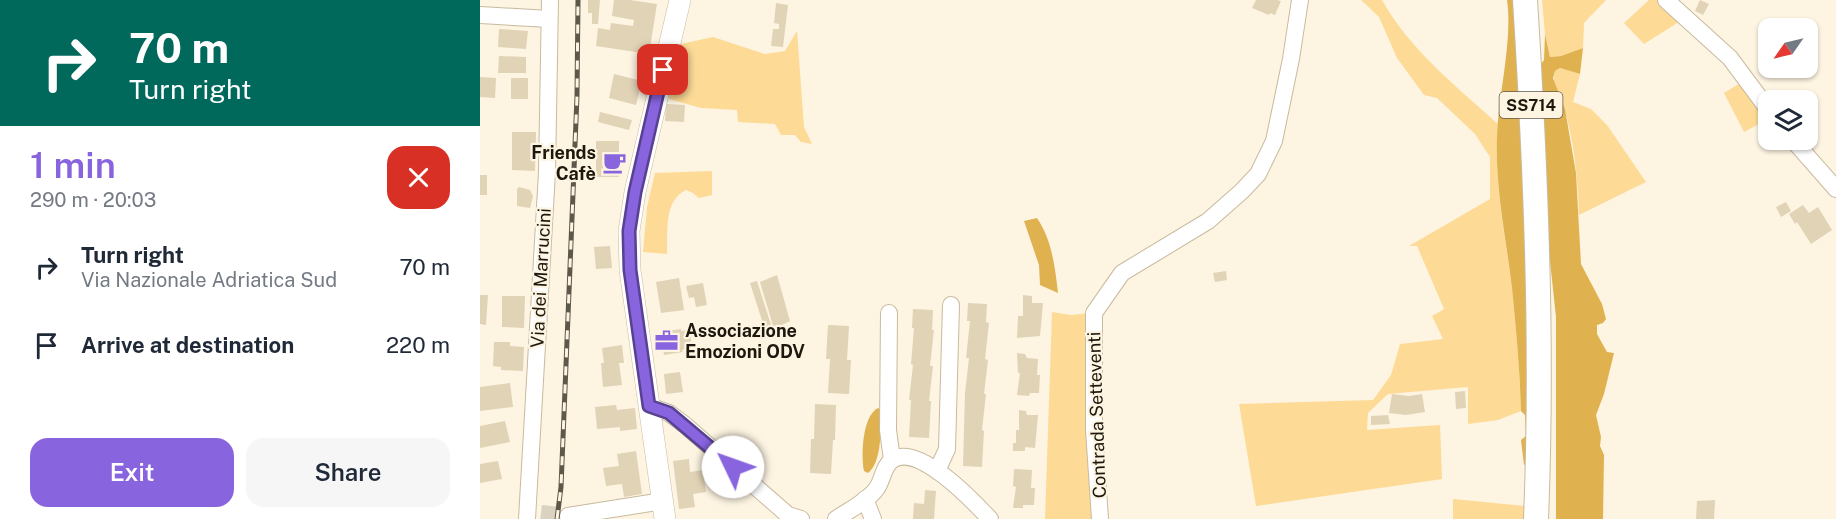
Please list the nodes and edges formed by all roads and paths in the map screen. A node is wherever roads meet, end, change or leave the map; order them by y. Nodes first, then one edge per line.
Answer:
1 (550, 0) edge
2 (680, 0) edge
3 (1300, 0) edge
4 (1525, 0) edge
5 (1666, 0) edge
6 (480, 15) edge
7 (549, 19) junction
8 (1758, 96) edge
9 (1802, 150) edge
10 (1836, 189) edge
11 (951, 305) dead end
12 (889, 313) dead end
13 (649, 406) junction
14 (1540, 412) junction
15 (685, 424) junction
16 (653, 431) junction
17 (892, 460) junction
18 (937, 471) junction
19 (865, 499) junction
20 (664, 510) edge
21 (532, 514) edge
22 (568, 516) dead end
23 (801, 519) edge
24 (836, 519) edge
25 (873, 519) edge
26 (990, 519) edge
27 (1100, 519) edge
28 (1536, 519) edge
29 (1550, 519) edge

1 - 7 street, Via dei Marrucini
2 - 13 main road
3 - 27 street, Contrada Setteventi
4 - 14 highway, SS714
5 - 8 street
6 - 7 street
7 - 21 street, Via dei Marrucini
9 - 10 street
11 - 18 street
12 - 17 street
13 - 15 street
13 - 16 main road
14 - 28 highway, SS714
14 - 29 highway
15 - 16 street
15 - 23 street
16 - 20 main road
17 - 18 street
17 - 19 street
18 - 26 street
19 - 24 street
19 - 25 street
20 - 22 street

